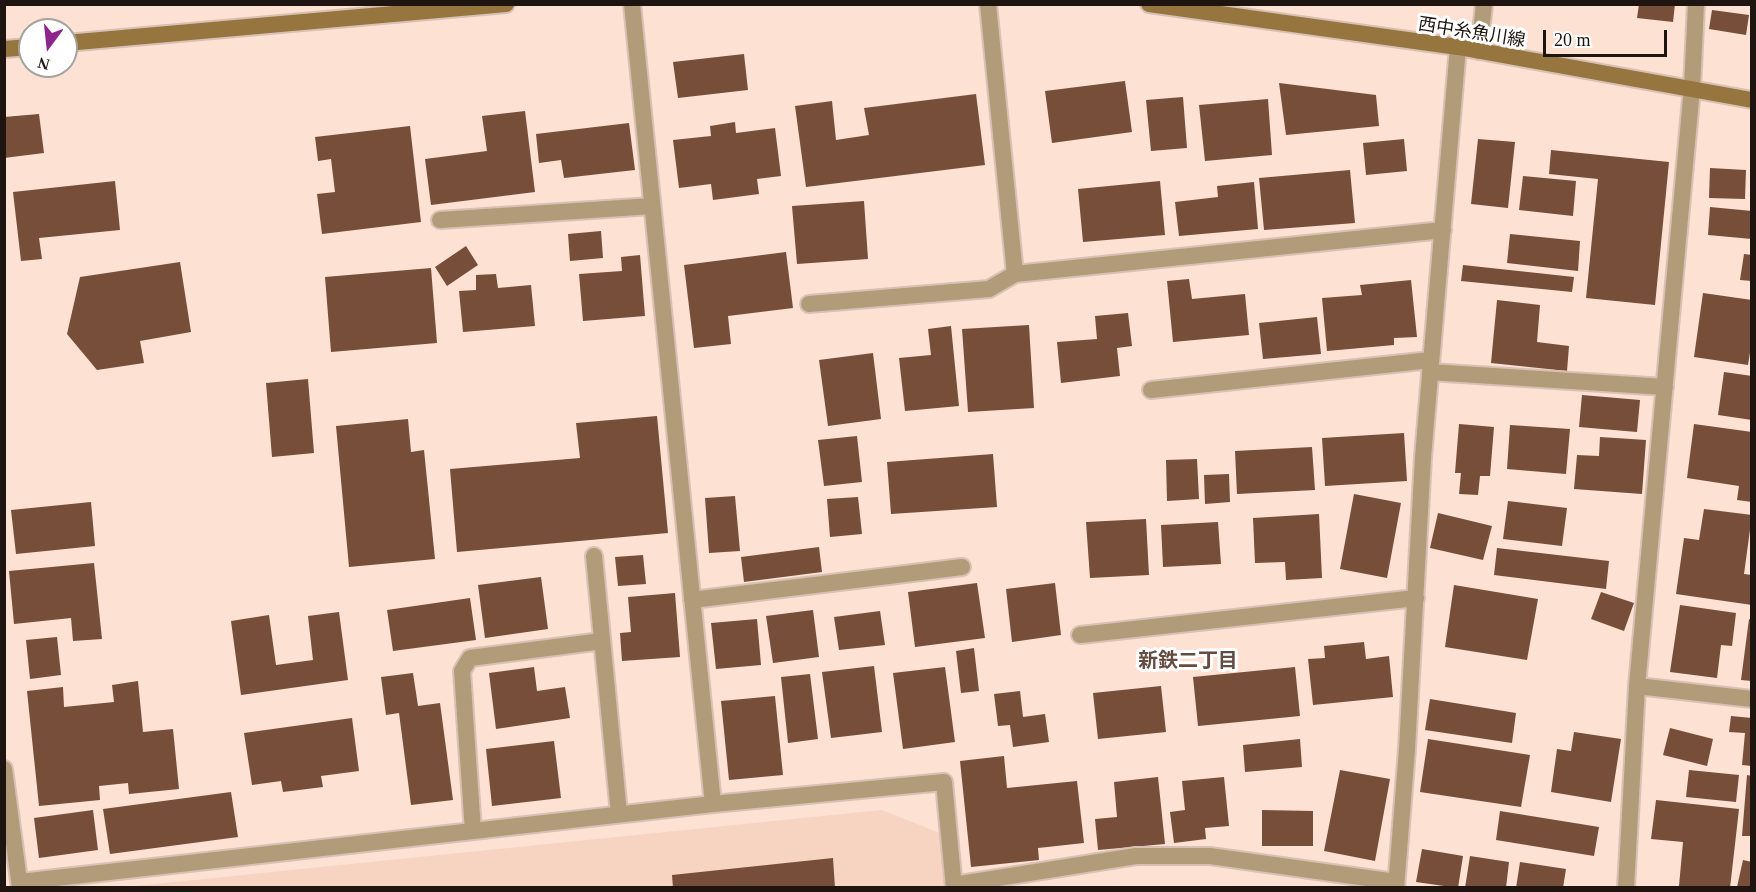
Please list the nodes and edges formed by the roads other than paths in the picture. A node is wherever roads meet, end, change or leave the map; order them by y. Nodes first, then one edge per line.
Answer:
1 (506, 4) edge
2 (632, 4) edge
3 (988, 4) edge
4 (1149, 4) edge
5 (1484, 4) edge
6 (1696, 4) edge
7 (78, 42) edge
8 (1458, 47) junction
9 (1479, 51) junction
10 (1692, 87) junction
11 (1752, 99) edge
12 (652, 206) junction
13 (440, 220) dead end
14 (1443, 230) junction
15 (1015, 273) junction
16 (809, 304) dead end
17 (1430, 366) junction
18 (1665, 387) junction
19 (1151, 390) dead end
20 (594, 556) dead end
21 (962, 567) dead end
22 (1416, 598) junction
23 (692, 600) junction
24 (1080, 635) dead end
25 (602, 641) junction
26 (1637, 686) junction
27 (1752, 699) edge
28 (4, 769) edge
29 (713, 804) junction
30 (619, 814) junction
31 (473, 831) junction
32 (20, 885) edge
33 (1396, 885) edge
34 (954, 886) edge
35 (1626, 888) edge

1 - 7 main road
2 - 12 street
3 - 15 street
4 - 8 main road, 西中糸魚川線
5 - 9 street
6 - 10 street
8 - 9 main road, 西中糸魚川線
8 - 14 street
9 - 10 main road, 西中糸魚川線
10 - 11 main road, 西中糸魚川線
10 - 18 street
12 - 13 street
12 - 23 street
14 - 15 street
14 - 17 street
15 - 16 street
17 - 18 street
17 - 19 street
17 - 22 street
18 - 26 street
20 - 25 street
21 - 23 street
22 - 24 street
22 - 33 street
23 - 29 street
25 - 30 street
25 - 31 street
26 - 27 street
26 - 35 street
28 - 32 street
29 - 30 street
29 - 34 street
30 - 31 street
31 - 32 street
33 - 34 street

